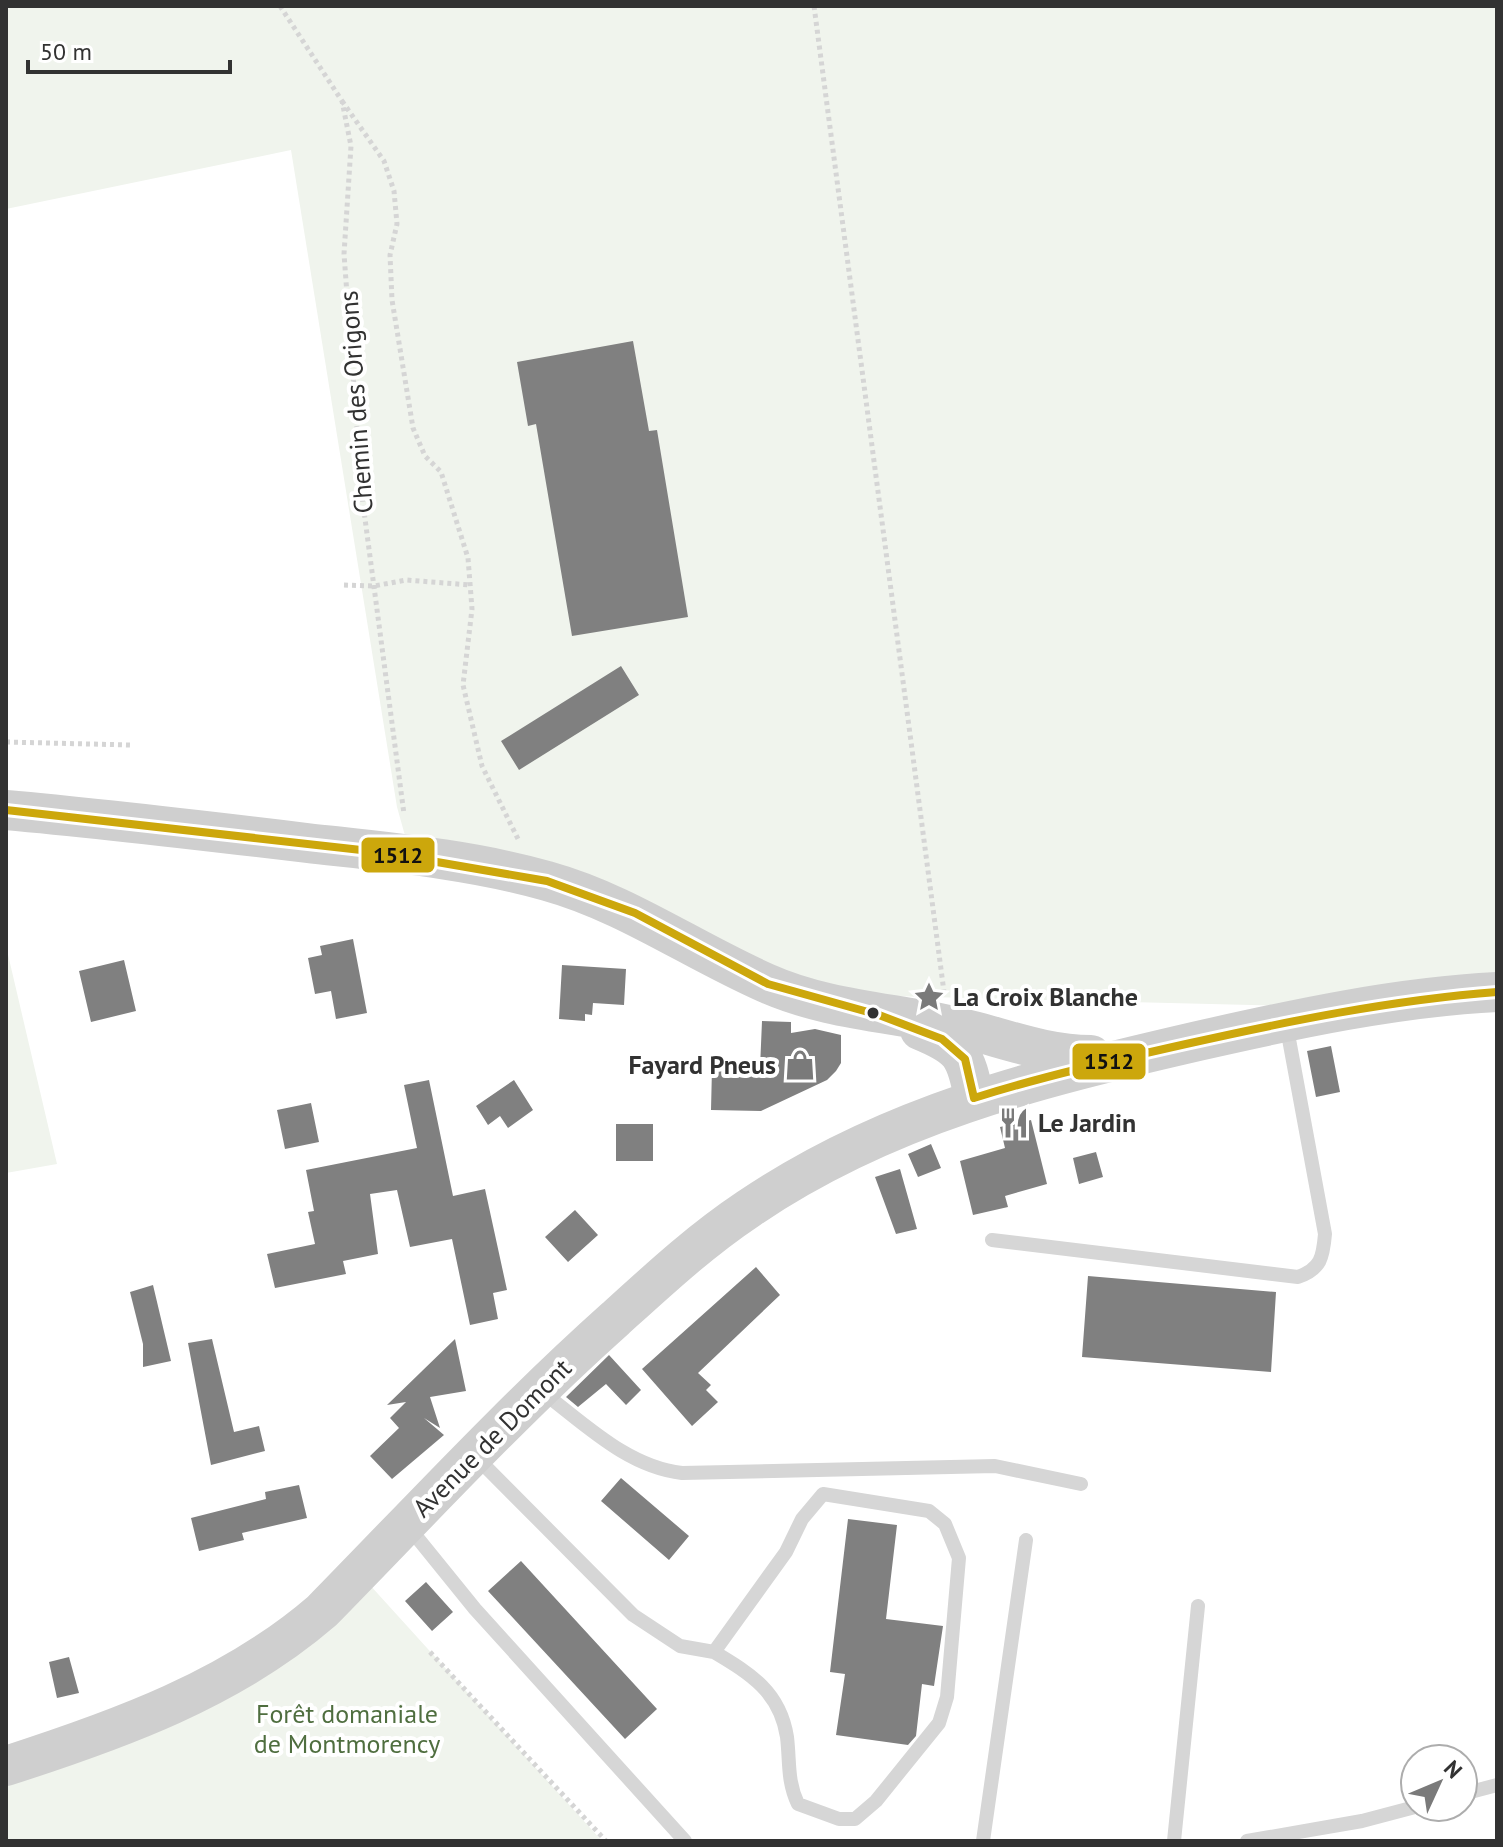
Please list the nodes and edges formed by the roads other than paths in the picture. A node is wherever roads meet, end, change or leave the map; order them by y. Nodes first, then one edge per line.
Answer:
1 (6, 810) edge
2 (1497, 992) edge
3 (879, 1015) junction
4 (1286, 1023) junction
5 (986, 1035) junction
6 (1150, 1052) junction
7 (982, 1096) junction
8 (992, 1240) dead end
9 (538, 1388) junction
10 (474, 1455) junction
11 (1081, 1484) dead end
12 (407, 1524) junction
13 (1026, 1540) dead end
14 (1198, 1606) dead end
15 (714, 1652) junction
16 (6, 1766) edge
17 (1399, 1811) edge
18 (685, 1841) edge
19 (983, 1841) edge
20 (1174, 1841) edge
21 (1247, 1841) edge

1 - 3 main road
2 - 4 main road
3 - 5 main road
3 - 7 main road
4 - 6 main road
4 - 8 lane
5 - 6 main road
5 - 7 main road
6 - 7 main road, Avenue de Domont
7 - 9 main road, Avenue de Domont
9 - 10 main road, Avenue de Domont
9 - 11 lane
10 - 12 main road, Avenue de Domont
10 - 15 lane
12 - 16 main road, Avenue de Domont
12 - 18 lane
13 - 19 lane
14 - 20 lane
15 - 15 lane
17 - 21 lane

